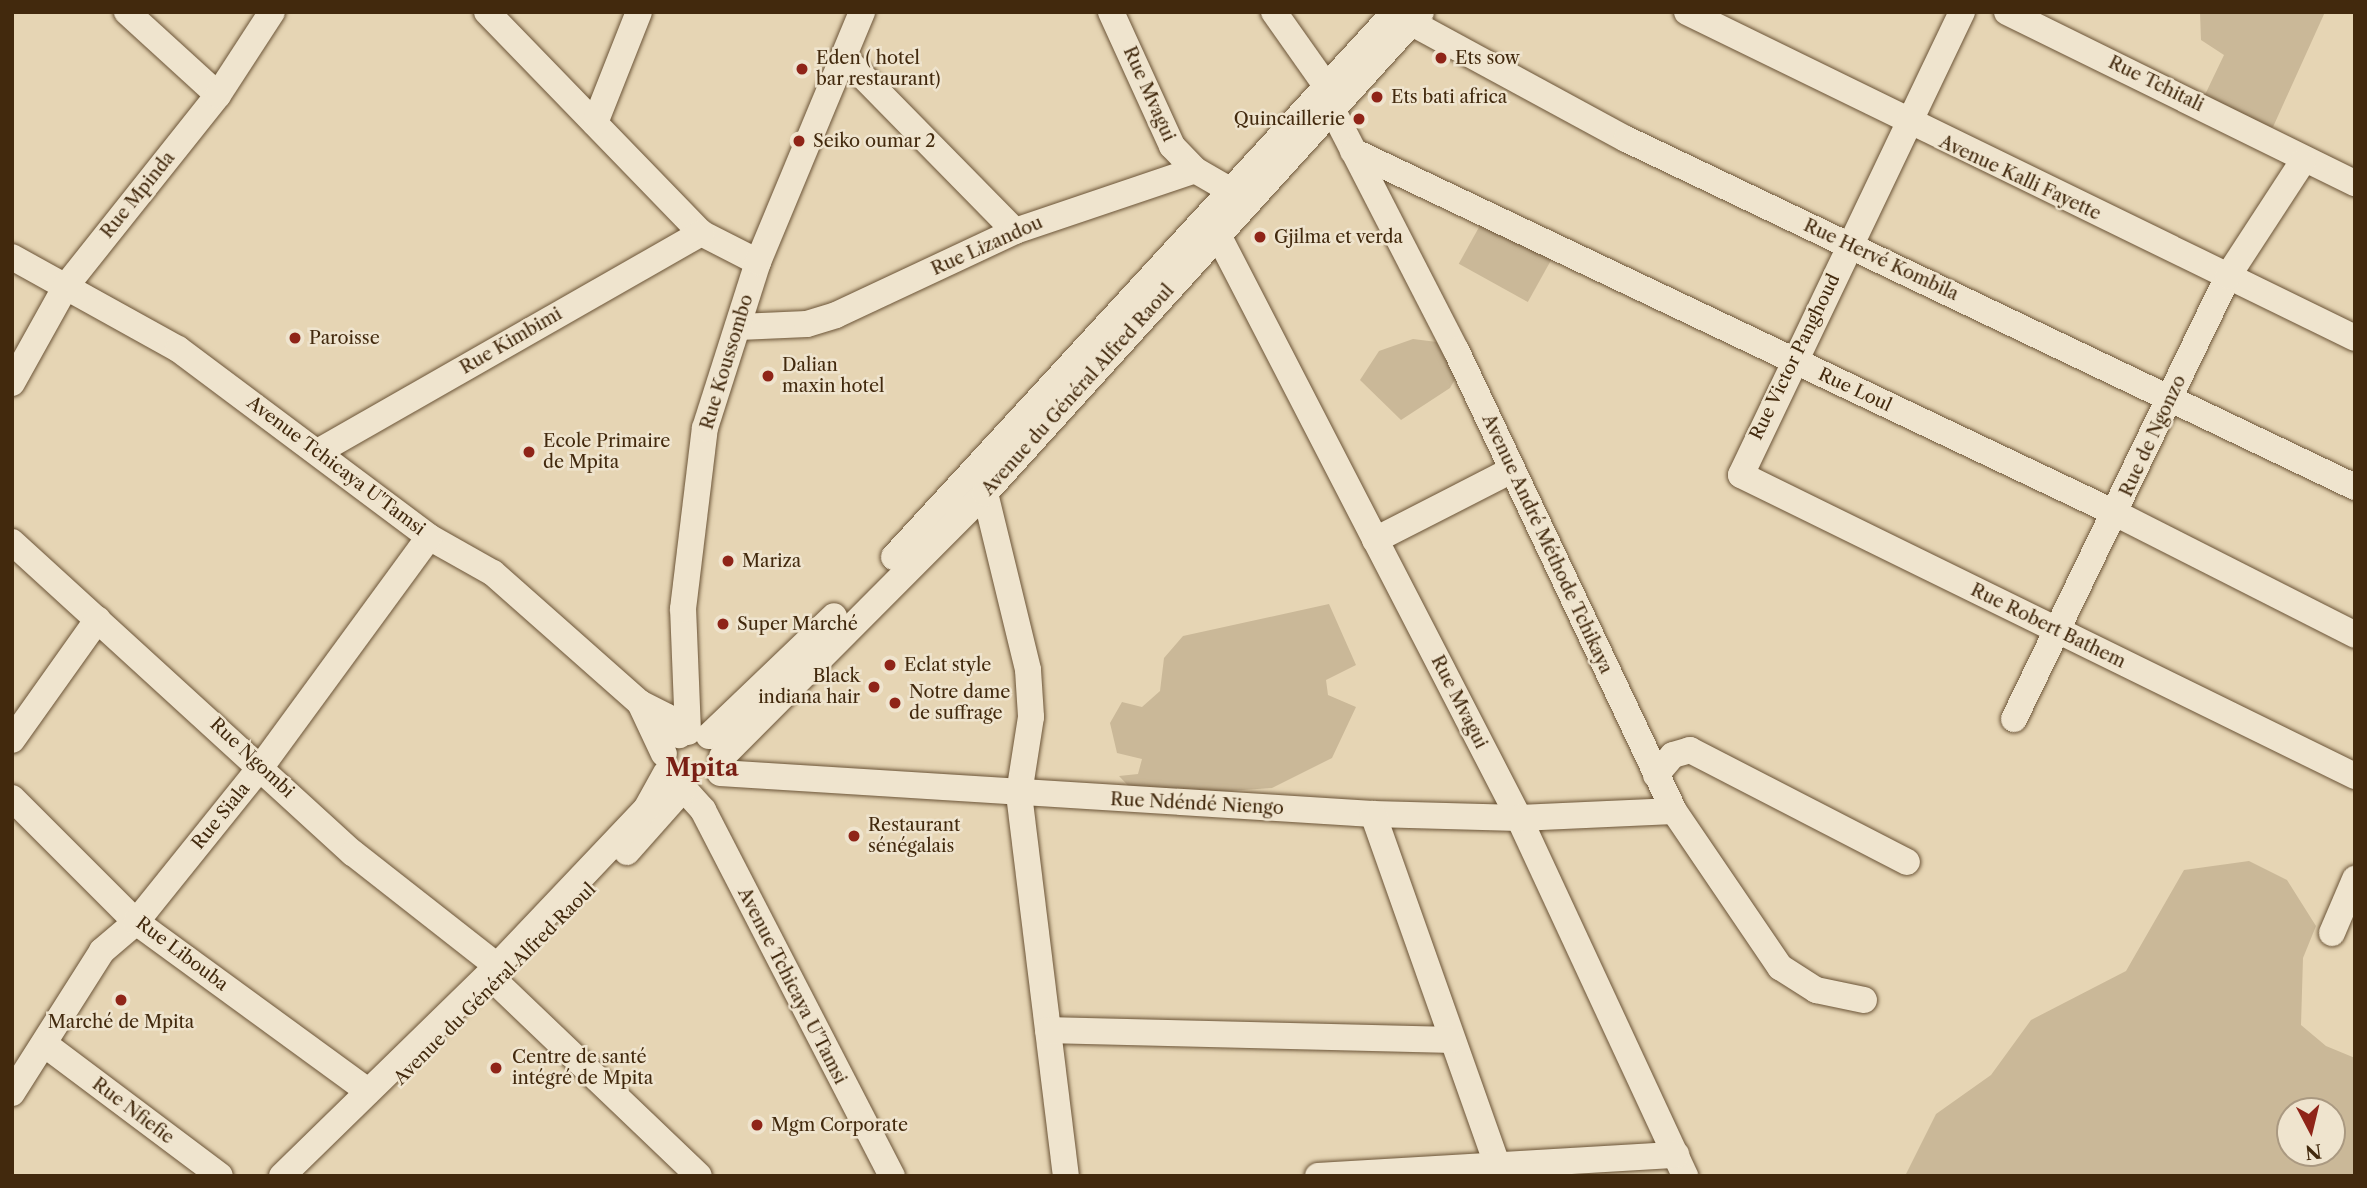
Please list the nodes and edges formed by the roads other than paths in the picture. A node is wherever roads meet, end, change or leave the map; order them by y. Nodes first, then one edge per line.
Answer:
1 (127, 12) edge
2 (272, 12) edge
3 (487, 12) edge
4 (639, 12) edge
5 (862, 12) edge
6 (1111, 12) edge
7 (1274, 12) edge
8 (1687, 12) edge
9 (1962, 12) edge
10 (2007, 12) edge
11 (1410, 16) edge
12 (844, 57) junction
13 (218, 95) junction
14 (1329, 98) junction
15 (595, 122) junction
16 (1911, 127) junction
17 (1353, 151) junction
18 (2303, 161) junction
19 (1195, 170) junction
20 (2355, 183) edge
21 (1233, 192) junction
22 (1016, 231) junction
23 (701, 233) junction
24 (1218, 235) junction
25 (1849, 244) junction
26 (12, 257) edge
27 (758, 262) junction
28 (2228, 276) junction
29 (66, 286) junction
30 (739, 327) junction
31 (2355, 338) edge
32 (1794, 362) junction
33 (12, 383) edge
34 (2170, 397) junction
35 (321, 450) junction
36 (1512, 470) junction
37 (1741, 475) joint
38 (2355, 487) edge
39 (985, 493) junction
40 (2117, 514) junction
41 (429, 537) junction
42 (1376, 540) junction
43 (12, 542) edge
44 (98, 619) junction
45 (2059, 632) junction
46 (2355, 635) edge
47 (2014, 719) dead end
48 (12, 740) edge
49 (693, 762) junction
50 (262, 764) junction
51 (1656, 775) junction
52 (2355, 776) edge
53 (1019, 794) junction
54 (12, 798) edge
55 (1674, 811) junction
56 (1373, 814) junction
57 (1519, 818) junction
58 (654, 827) junction
59 (712, 828) junction
60 (1907, 862) dead end
61 (2355, 879) edge
62 (136, 922) junction
63 (2332, 933) dead end
64 (497, 974) junction
65 (1864, 1000) dead end
66 (1048, 1030) junction
67 (1451, 1040) junction
68 (47, 1046) junction
69 (368, 1091) junction
70 (12, 1093) edge
71 (1496, 1162) junction
72 (1681, 1166) edge
73 (220, 1176) edge
74 (282, 1176) edge
75 (304, 1176) edge
76 (699, 1176) edge
77 (892, 1176) edge
78 (1066, 1176) edge
79 (1318, 1176) edge

1 - 13 street
2 - 13 street, Rue Mpinda
3 - 15 street
4 - 15 street
5 - 12 street, Rue Koussombo
6 - 19 street, Rue Mvagui
7 - 14 street, Avenue André Méthode Tchikaya
8 - 16 street, Avenue Kalli Fayette
9 - 16 street, Rue Victor Panghoud
10 - 18 street, Rue Tchitali
11 - 14 street, Avenue du Général Alfred Raoul
11 - 25 street, Rue Hervé Kombila
12 - 22 street
12 - 27 street, Rue Koussombo
13 - 29 street, Rue Mpinda
14 - 17 street, Avenue André Méthode Tchikaya
14 - 21 street, Avenue du Général Alfred Raoul
14 - 24 street, Avenue du Général Alfred Raoul
15 - 23 street
16 - 25 street, Rue Victor Panghoud
16 - 28 street, Avenue Kalli Fayette
17 - 32 street, Rue Loul
17 - 36 street, Avenue André Méthode Tchikaya
18 - 20 street, Rue Tchitali
18 - 28 street, Rue de Ngonzo
19 - 21 street
19 - 22 street, Rue Lizandou
21 - 49 street, Avenue du Général Alfred Raoul
22 - 30 street, Rue Lizandou
23 - 27 street
23 - 35 street, Rue Kimbimi
24 - 39 street, Avenue du Général Alfred Raoul
24 - 42 street, Rue Mvagui
25 - 32 street, Rue Victor Panghoud
25 - 34 street, Rue Hervé Kombila
26 - 29 street, Avenue Tchicaya U'Tamsi
27 - 30 street, Rue Koussombo
28 - 31 street, Avenue Kalli Fayette
28 - 34 street, Rue de Ngonzo
29 - 33 street, Rue Mpinda
29 - 35 street, Avenue Tchicaya U'Tamsi
30 - 49 street, Rue Koussombo
32 - 37 street, Rue Victor Panghoud
32 - 40 street, Rue Loul
34 - 38 street, Rue Hervé Kombila
34 - 40 street, Rue de Ngonzo
35 - 41 street, Avenue Tchicaya U'Tamsi
36 - 42 street
36 - 51 street, Avenue André Méthode Tchikaya
37 - 45 street, Rue Robert Bathem
39 - 49 street, Avenue du Général Alfred Raoul
39 - 53 street
40 - 45 street, Rue de Ngonzo
40 - 46 street, Rue Loul
41 - 49 street, Avenue Tchicaya U'Tamsi
41 - 50 street, Rue Siala
42 - 57 street, Rue Mvagui
43 - 44 street, Rue Ngombi
44 - 48 street
44 - 50 street, Rue Ngombi
45 - 47 street, Rue de Ngonzo
45 - 52 street, Rue Robert Bathem
49 - 53 street, Rue Ndéndé Niengo
49 - 58 street, Avenue du Général Alfred Raoul
49 - 59 street, Avenue Tchicaya U'Tamsi
49 - 64 street
50 - 62 street, Rue Siala
50 - 64 street, Rue Ngombi
51 - 55 street, Avenue André Méthode Tchikaya
51 - 60 street
53 - 56 street, Rue Ndéndé Niengo
53 - 66 street
54 - 62 street, Rue Libouba
55 - 57 street, Rue Ndéndé Niengo
55 - 65 street, Avenue André Méthode Tchikaya
56 - 57 street, Rue Ndéndé Niengo
56 - 67 street
57 - 72 street, Rue Mvagui
58 - 59 street
58 - 64 street, Avenue du Général Alfred Raoul
59 - 77 street, Avenue Tchicaya U'Tamsi
61 - 63 street
62 - 68 street, Rue Siala
62 - 69 street, Rue Libouba
64 - 69 street
64 - 75 street, Avenue du Général Alfred Raoul
64 - 76 street, Rue Ngombi
66 - 67 street
66 - 78 street
67 - 71 street
68 - 70 street, Rue Siala
68 - 73 street, Rue Nfiefie
69 - 74 street
71 - 72 street
71 - 79 street

